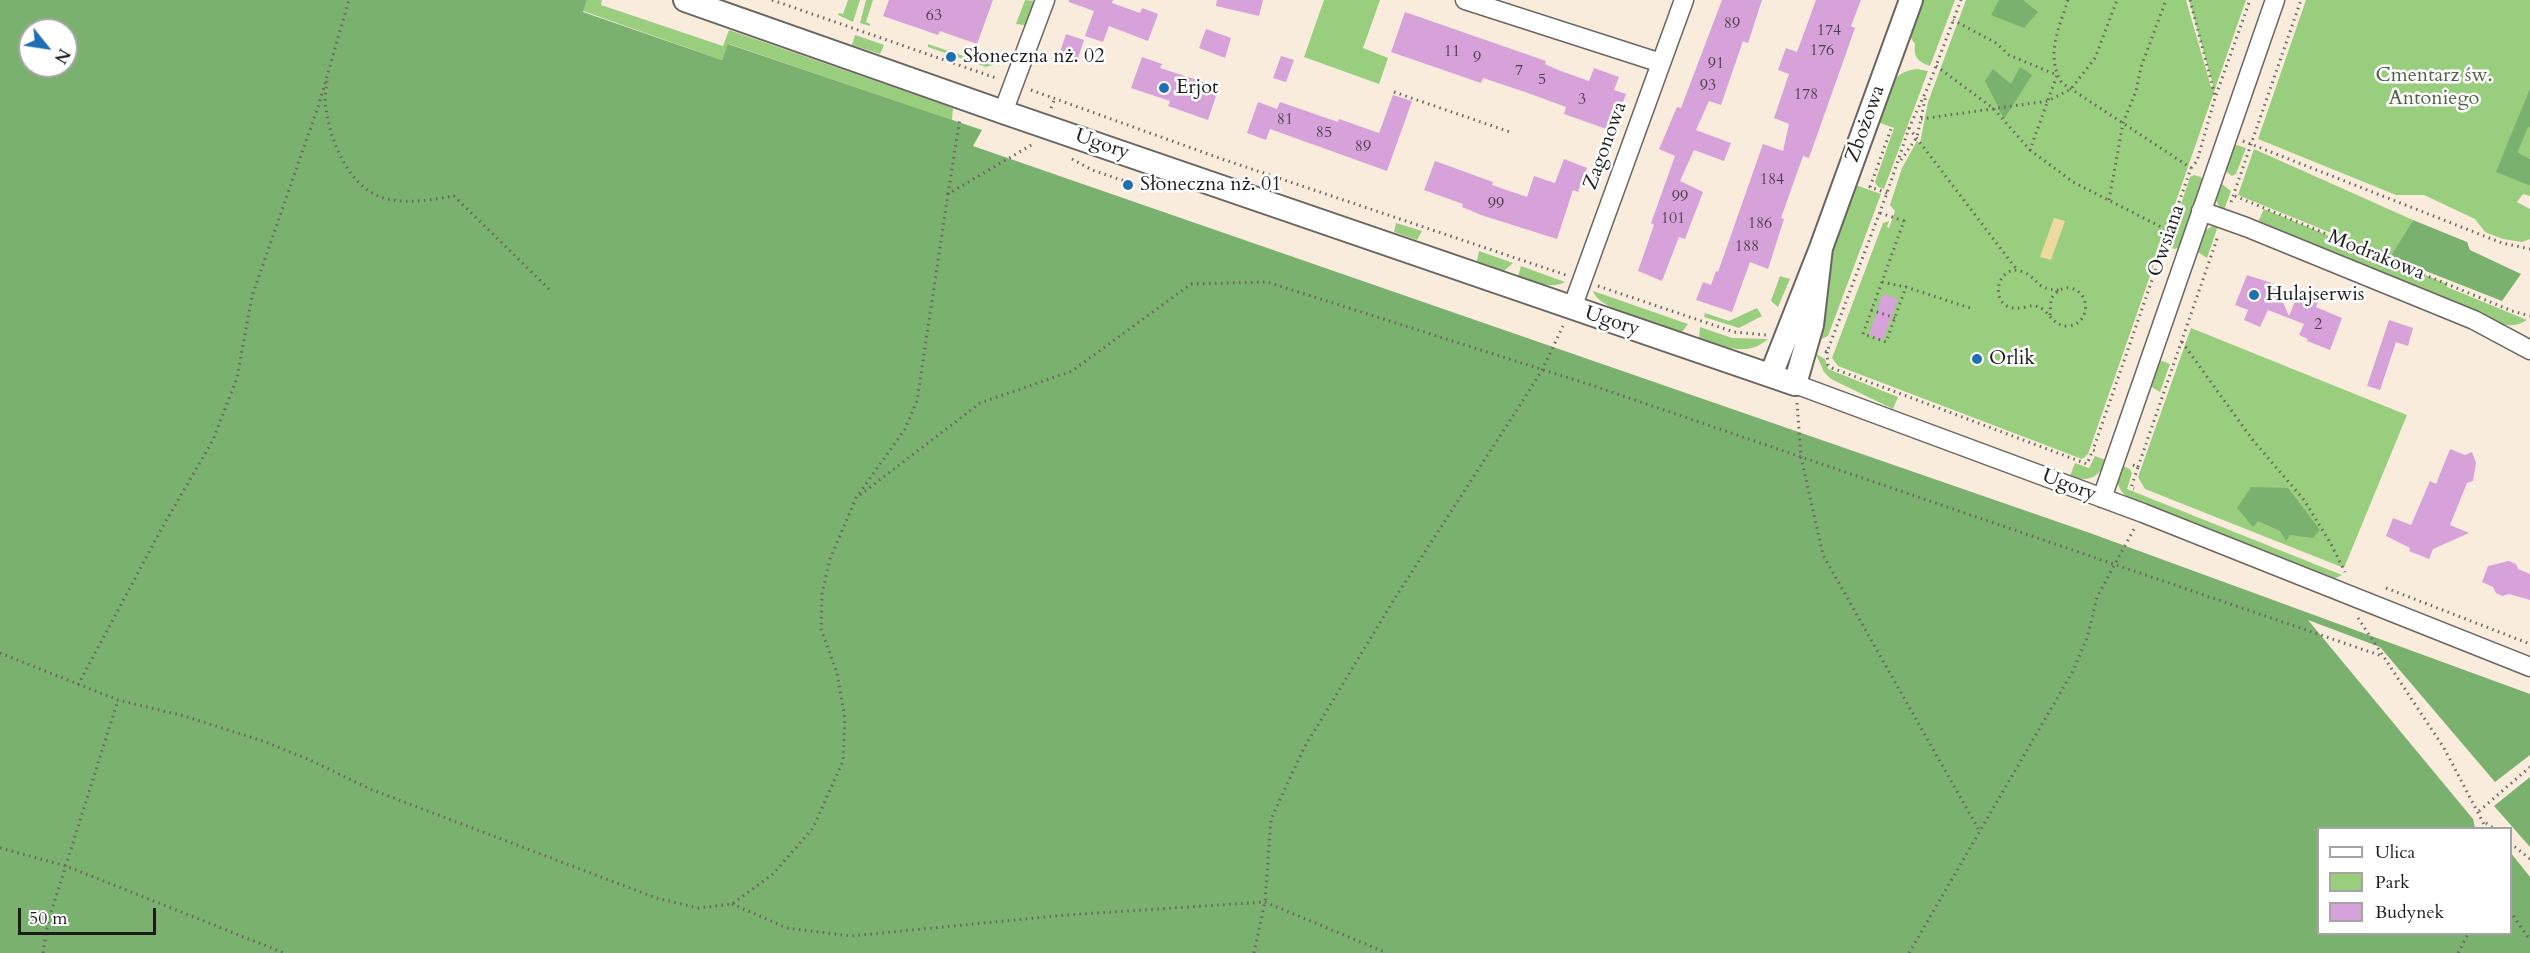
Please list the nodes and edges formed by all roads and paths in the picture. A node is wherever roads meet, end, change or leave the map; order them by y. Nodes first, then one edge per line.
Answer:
1 (349, 0) edge
2 (685, 0) edge
3 (772, 0) edge
4 (1045, 0) edge
5 (1465, 0) edge
6 (1684, 0) edge
7 (1911, 0) edge
8 (1961, 0) edge
9 (2068, 0) edge
10 (2117, 0) edge
11 (2166, 0) edge
12 (2190, 0) edge
13 (2276, 0) edge
14 (1953, 20) junction
15 (1661, 63) junction
16 (1936, 66) junction
17 (327, 73) junction
18 (2057, 75) junction
19 (1014, 83) junction
20 (1928, 87) junction
21 (2072, 89) junction
22 (1394, 92) dead end
23 (964, 98) junction
24 (1055, 98) junction
25 (2215, 98) dead end
26 (2048, 101) junction
27 (1993, 108) junction
28 (1003, 112) junction
29 (1921, 118) junction
30 (2123, 123) junction
31 (1045, 126) junction
32 (1909, 128) junction
33 (1891, 129) dead end
34 (1510, 132) dead end
35 (2227, 135) junction
36 (1917, 137) junction
37 (2030, 150) junction
38 (1066, 155) dead end
39 (1897, 165) junction
40 (1142, 187) dead end
41 (1887, 193) junction
42 (948, 194) junction
43 (2235, 196) dead end
44 (2109, 200) junction
45 (2201, 211) junction
46 (1880, 213) junction
47 (2169, 231) junction
48 (1821, 248) junction
49 (2530, 249) edge
50 (2018, 271) junction
51 (1582, 280) junction
52 (1882, 282) junction
53 (1906, 287) junction
54 (2059, 290) junction
55 (551, 291) dead end
56 (1572, 308) junction
57 (1972, 309) dead end
58 (1871, 310) junction
59 (2050, 315) junction
60 (2530, 316) edge
61 (1895, 318) junction
62 (1784, 339) junction
63 (2182, 342) dead end
64 (2529, 348) edge
65 (1817, 349) junction
66 (1542, 370) junction
67 (1771, 375) junction
68 (1795, 384) junction
69 (2093, 450) junction
70 (1801, 457) junction
71 (2115, 458) junction
72 (2142, 492) dead end
73 (856, 498) junction
74 (2102, 498) junction
75 (2143, 513) junction
76 (2114, 564) junction
77 (2335, 568) dead end
78 (2345, 572) junction
79 (2350, 574) dead end
80 (2381, 586) dead end
81 (2350, 595) junction
82 (2530, 644) edge
83 (0, 653) edge
84 (2382, 656) junction
85 (2530, 667) edge
86 (78, 685) junction
87 (118, 700) junction
88 (2530, 767) edge
89 (2479, 811) junction
90 (2485, 822) junction
91 (2486, 827) edge
92 (2492, 827) edge
93 (1980, 832) junction
94 (2512, 844) edge
95 (0, 848) edge
96 (2530, 859) edge
97 (66, 866) junction
98 (1265, 902) junction
99 (732, 904) junction
100 (2512, 913) edge
101 (2467, 935) edge
102 (2530, 940) edge
103 (43, 953) edge
104 (284, 953) edge
105 (1254, 953) edge
106 (1387, 953) edge
107 (1909, 953) edge
108 (2458, 953) edge

1 - 17 path
2 - 23 street, Ugory
3 - 19 path
4 - 19 street
5 - 15 street
6 - 15 street, Zagonowa
7 - 48 street, Zbożowa
8 - 14 path
9 - 18 path
10 - 21 path
11 - 30 path
12 - 25 path
13 - 35 street, Owsiana
14 - 16 path
14 - 18 path
15 - 51 street, Zagonowa
16 - 20 path
16 - 27 path
17 - 55 path
17 - 86 path
18 - 21 path
18 - 26 path
19 - 24 path
19 - 28 street
20 - 29 path
20 - 32 path
21 - 26 path
21 - 30 path
22 - 34 path
23 - 28 street, Ugory
23 - 42 path
24 - 31 path
24 - 51 path
26 - 27 path
26 - 37 path
27 - 29 path
27 - 37 path
28 - 31 street, Ugory
29 - 36 path
30 - 44 path
30 - 47 path
31 - 42 path
31 - 56 street, Ugory
32 - 36 path
32 - 39 path
33 - 41 path
35 - 45 street, Owsiana
35 - 49 path
36 - 39 path
36 - 50 path
37 - 44 path
38 - 40 path
39 - 41 path
41 - 46 path
42 - 73 path
43 - 60 path
44 - 47 path
45 - 64 street, Modrakowa
45 - 71 street, Owsiana
46 - 52 path
46 - 65 path
47 - 69 path
48 - 62 street, Zbożowa
48 - 65 street, Zbożowa
50 - 54 path
50 - 59 path
51 - 56 street, Zagonowa
51 - 62 path
52 - 53 path
52 - 58 path
53 - 57 path
53 - 61 path
54 - 59 path
54 - 59 path
56 - 66 path
56 - 67 street, Ugory
58 - 61 path
58 - 61 path
62 - 67 street, Zbożowa
63 - 78 path
65 - 68 street, Zbożowa
65 - 69 path
66 - 70 path
66 - 73 path
66 - 98 path
67 - 68 street, Ugory
68 - 70 path
68 - 74 street, Ugory
69 - 71 path
70 - 76 path
70 - 93 path
71 - 72 path
71 - 74 street, Owsiana
73 - 99 path
74 - 75 street, Ugory
75 - 76 path
75 - 81 street, Ugory
76 - 84 path
76 - 93 path
77 - 78 path
78 - 79 path
80 - 82 path
81 - 84 path
81 - 85 street, Ugory
83 - 86 path
84 - 89 path
86 - 87 path
87 - 97 path
87 - 99 path
88 - 89 path
89 - 90 path
90 - 91 path
90 - 92 path
93 - 107 path
94 - 96 path
95 - 97 path
97 - 103 path
97 - 104 path
98 - 99 path
98 - 105 path
98 - 106 path
100 - 102 path
101 - 108 path

